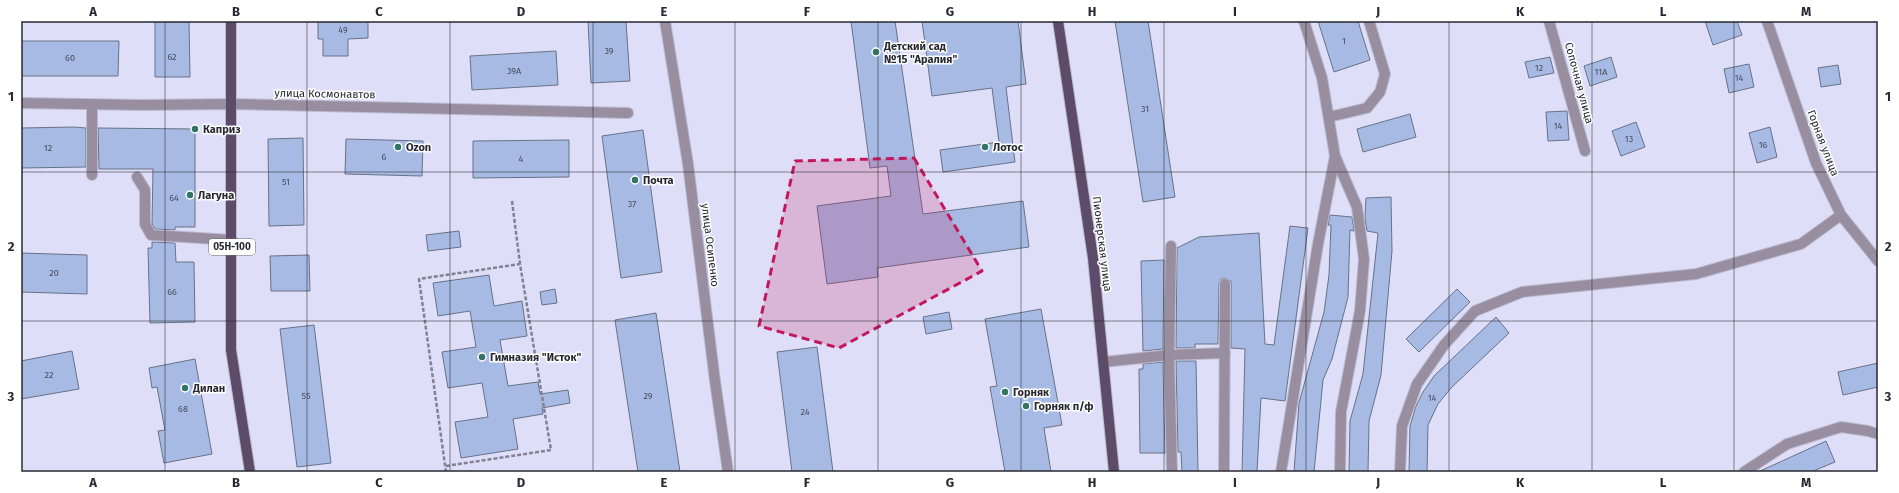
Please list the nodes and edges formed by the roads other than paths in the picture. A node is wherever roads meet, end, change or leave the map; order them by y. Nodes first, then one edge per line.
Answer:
1 (231, 21) edge
2 (665, 21) edge
3 (1058, 21) edge
4 (1304, 21) edge
5 (1369, 21) edge
6 (1549, 21) edge
7 (1767, 21) edge
8 (21, 102) edge
9 (92, 104) junction
10 (232, 104) junction
11 (628, 114) dead end
12 (1329, 117) junction
13 (1585, 152) dead end
14 (1335, 156) junction
15 (92, 175) dead end
16 (137, 178) dead end
17 (1841, 215) junction
18 (232, 240) junction
19 (1171, 246) dead end
20 (1878, 261) edge
21 (1225, 284) dead end
22 (1225, 353) junction
23 (1170, 355) junction
24 (1104, 362) junction
25 (1878, 434) edge
26 (250, 472) edge
27 (728, 472) edge
28 (1114, 472) edge
29 (1172, 472) edge
30 (1224, 472) edge
31 (1280, 472) edge
32 (1340, 472) edge
33 (1400, 472) edge
34 (1744, 472) edge

1 - 10 main road, 05Н-100
2 - 27 street, улица Осипенко
3 - 24 main road, Пионерская улица
4 - 12 street
5 - 12 street
6 - 13 street, Сопочная улица
7 - 17 street, Горная улица
8 - 9 street, улица Космонавтов
9 - 10 street, улица Космонавтов
9 - 15 street
10 - 11 street, улица Космонавтов
10 - 18 main road, 05Н-100
12 - 14 street
14 - 31 street
14 - 32 street
16 - 18 street
17 - 20 street, Горная улица
17 - 33 street
18 - 26 main road, 05Н-100
19 - 23 street
21 - 22 street
22 - 23 street
22 - 30 street
23 - 24 street
23 - 29 street
24 - 28 main road, Пионерская улица
25 - 34 street

